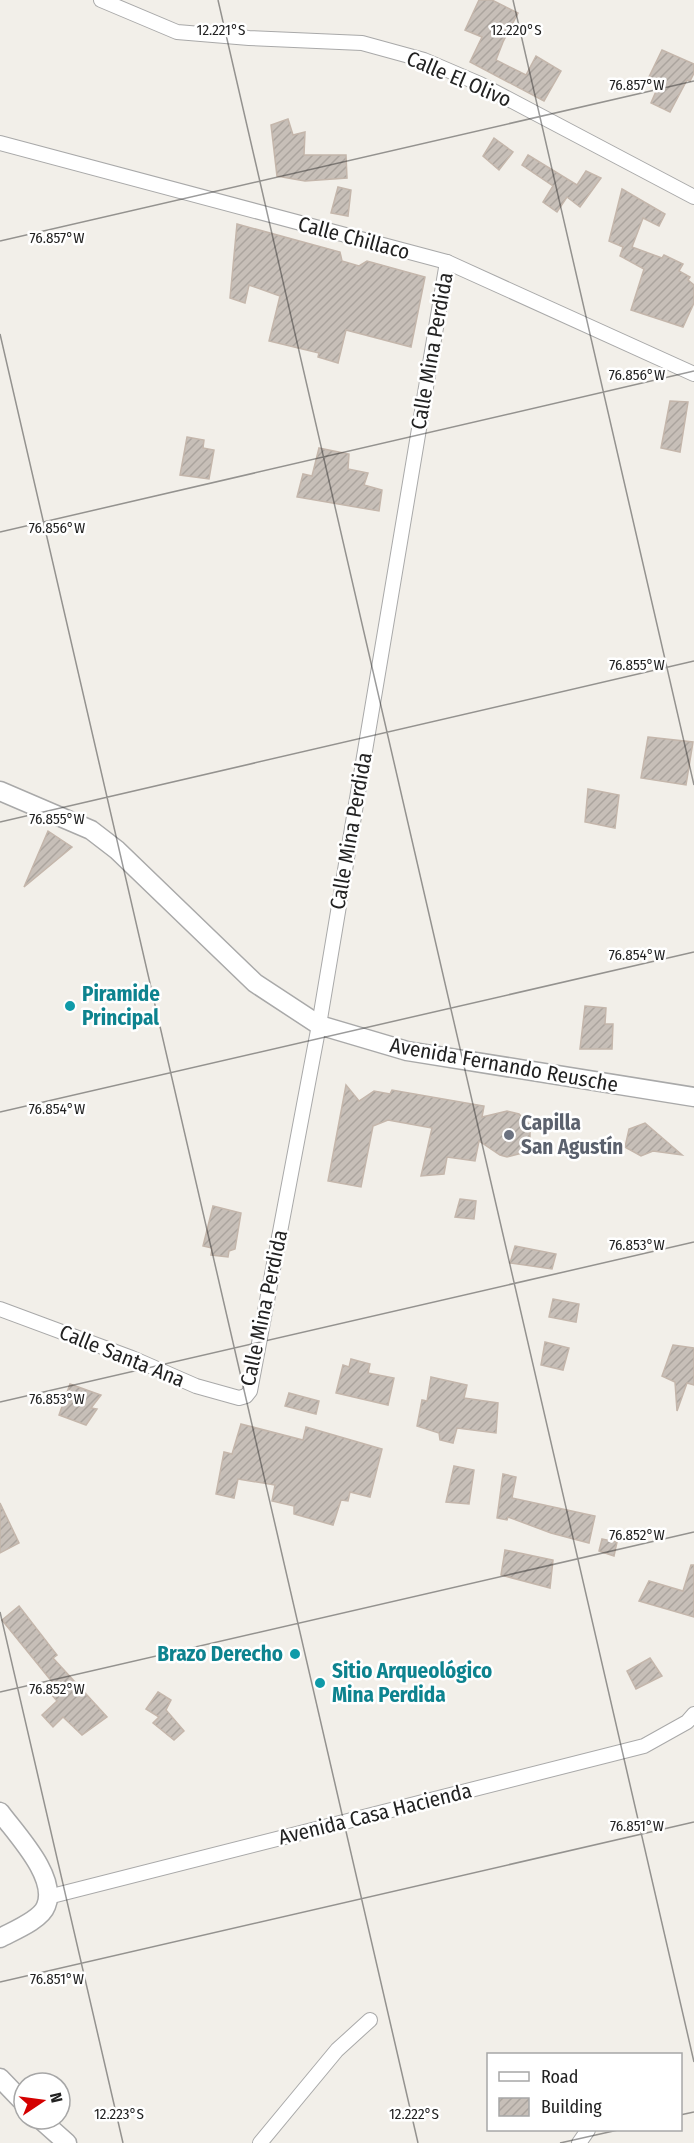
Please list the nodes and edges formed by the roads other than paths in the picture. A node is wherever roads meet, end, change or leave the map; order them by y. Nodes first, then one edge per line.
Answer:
1 (101, 0) edge
2 (0, 143) edge
3 (694, 197) edge
4 (447, 262) junction
5 (694, 374) edge
6 (0, 791) edge
7 (319, 1025) junction
8 (694, 1097) edge
9 (0, 1309) edge
10 (246, 1396) joint
11 (694, 1714) edge
12 (0, 1812) edge
13 (48, 1897) junction
14 (0, 1938) edge
15 (370, 2020) dead end
16 (0, 2078) edge
17 (12, 2090) edge
18 (54, 2131) edge
19 (67, 2143) edge
20 (260, 2143) edge

1 - 3 street, Calle El Olivo
2 - 4 street, Calle Chillaco
4 - 5 street, Calle Chillaco
4 - 7 street, Calle Mina Perdida
6 - 7 street, Avenida Fernando Reusche
7 - 8 street, Avenida Fernando Reusche
7 - 10 street, Calle Mina Perdida
9 - 10 street, Calle Santa Ana
11 - 13 street, Avenida Casa Hacienda
12 - 13 street
13 - 14 street
15 - 20 street
16 - 17 street
18 - 19 street

